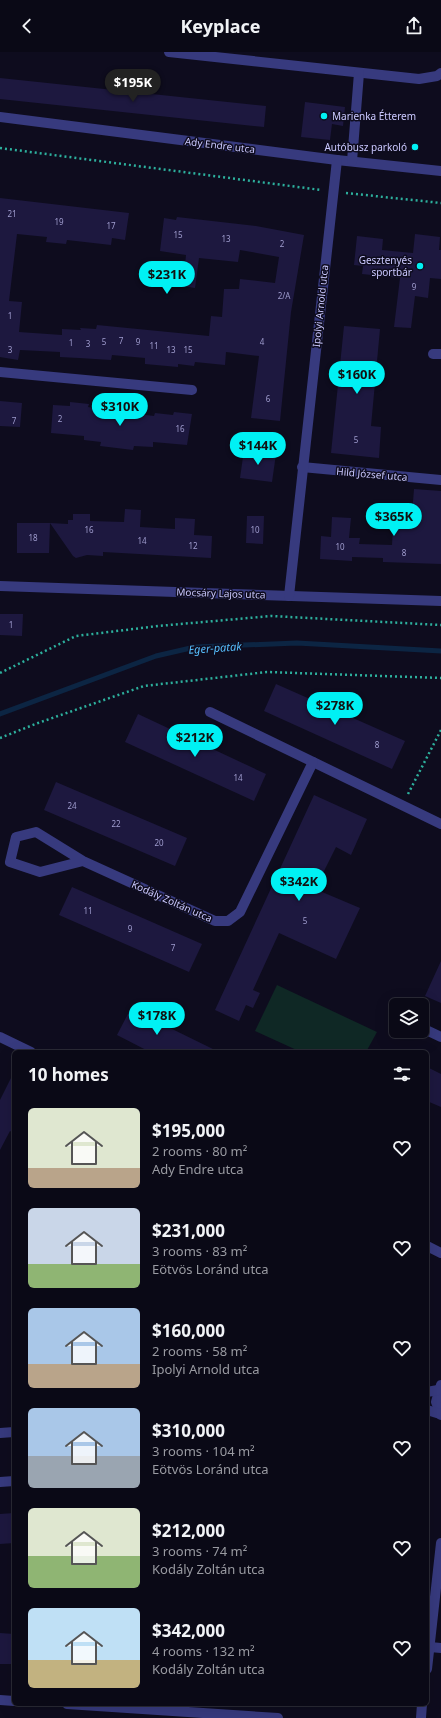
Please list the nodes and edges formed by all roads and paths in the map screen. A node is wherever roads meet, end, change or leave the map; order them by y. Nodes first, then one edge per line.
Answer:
1 (169, 52) edge
2 (359, 73) junction
3 (441, 73) edge
4 (0, 117) edge
5 (0, 148) edge
6 (336, 160) junction
7 (352, 161) junction
8 (441, 171) edge
9 (333, 191) junction
10 (441, 203) edge
11 (0, 372) edge
12 (192, 390) dead end
13 (302, 467) junction
14 (441, 480) edge
15 (0, 586) edge
16 (289, 596) junction
17 (441, 601) edge
18 (441, 624) edge
19 (0, 674) edge
20 (441, 678) edge
21 (210, 712) dead end
22 (441, 730) edge
23 (0, 738) edge
24 (313, 762) junction
25 (403, 805) junction
26 (441, 824) edge
27 (83, 861) junction
28 (429, 1031) edge
29 (0, 1037) edge
30 (441, 1037) edge
31 (27, 1050) edge
32 (429, 1247) edge
33 (441, 1253) edge
34 (440, 1387) edge
35 (429, 1391) edge
36 (429, 1411) edge
37 (440, 1415) edge
38 (12, 1432) edge
39 (0, 1433) edge
40 (12, 1481) edge
41 (0, 1482) edge
42 (441, 1543) edge
43 (430, 1647) junction
44 (441, 1648) edge
45 (429, 1654) edge
46 (0, 1700) edge
47 (12, 1701) edge
48 (104, 1706) edge
49 (422, 1706) edge
50 (217, 1712) edge
51 (278, 1718) edge
52 (421, 1718) edge

1 - 2 street
2 - 3 street
2 - 7 street
4 - 6 street, Ady Endre utca
5 - 9 path
6 - 7 street, Ady Endre utca
6 - 9 street, Ipolyi Arnold utca
7 - 8 street, Ady Endre utca
9 - 10 path
9 - 13 street, Ipolyi Arnold utca
11 - 12 street
13 - 14 street, Hild József utca
13 - 16 street, Ipolyi Arnold utca
15 - 16 street, Mocsáry Lajos utca
16 - 17 street, Mocsáry Lajos utca
18 - 19 path
20 - 23 path
21 - 24 street
22 - 25 path
24 - 25 street
24 - 27 street, Kodály Zoltán utca
25 - 26 street
27 - 27 street, Kodály Zoltán utca
28 - 30 street
29 - 31 street
32 - 33 street
34 - 35 street
34 - 37 street
36 - 37 street
38 - 39 street
40 - 41 street
42 - 43 street
43 - 44 street
43 - 45 street
46 - 47 street
48 - 50 street
49 - 52 street
50 - 51 street

